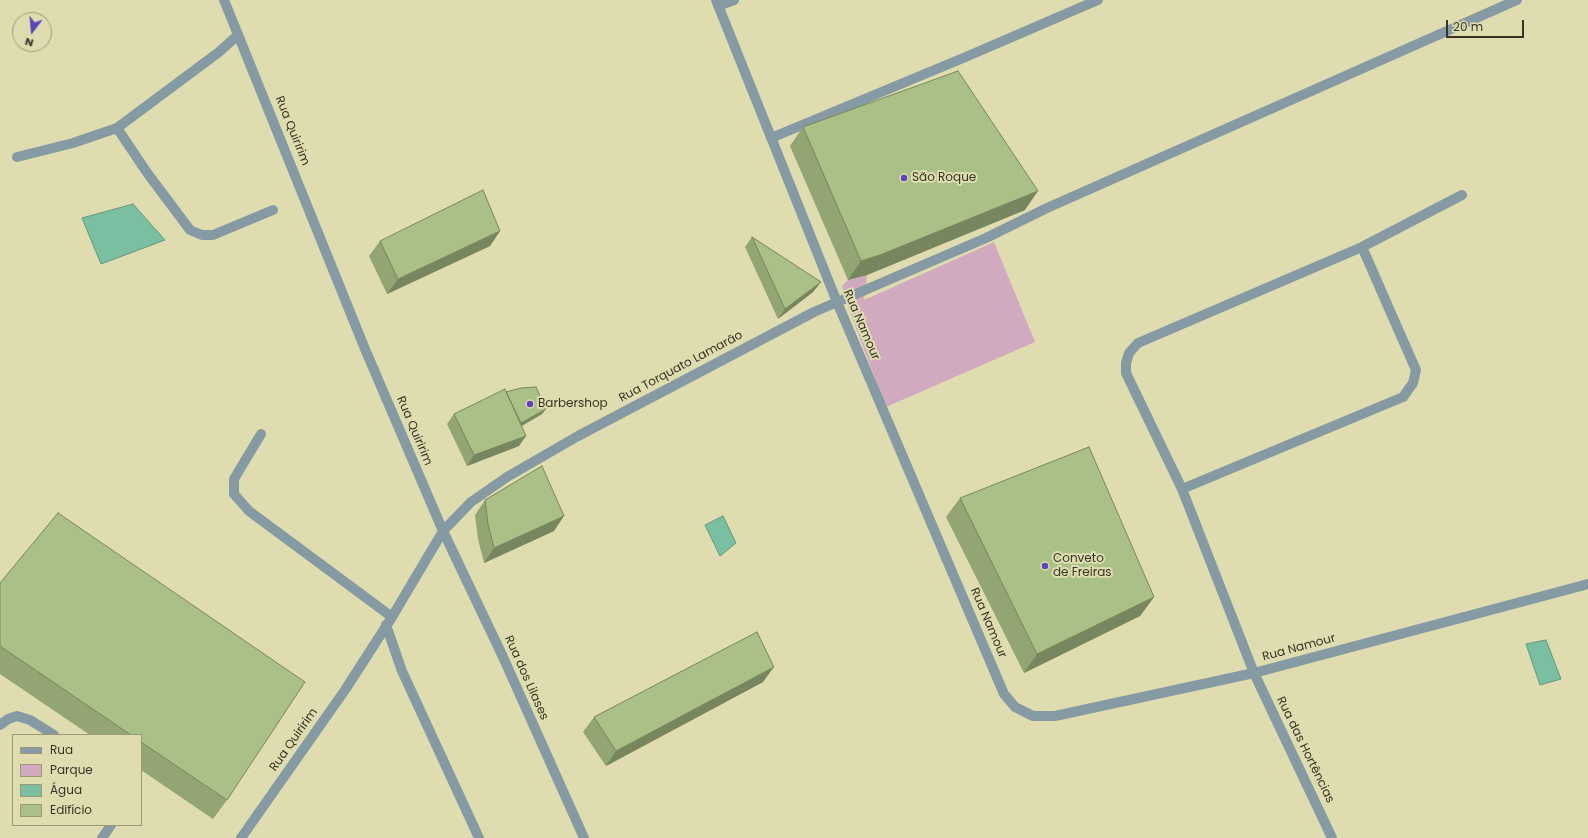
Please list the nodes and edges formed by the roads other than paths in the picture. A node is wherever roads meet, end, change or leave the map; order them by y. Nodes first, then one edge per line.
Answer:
1 (224, 0) edge
2 (734, 0) edge
3 (1098, 0) edge
4 (1517, 0) edge
5 (717, 3) edge
6 (238, 35) junction
7 (117, 128) junction
8 (770, 138) junction
9 (16, 157) dead end
10 (1462, 195) dead end
11 (273, 210) dead end
12 (1362, 247) junction
13 (837, 302) junction
14 (261, 434) dead end
15 (1182, 489) junction
16 (443, 530) junction
17 (1588, 584) edge
18 (389, 621) junction
19 (1254, 673) junction
20 (0, 725) edge
21 (52, 734) edge
22 (110, 826) edge
23 (102, 838) edge
24 (241, 838) edge
25 (479, 838) edge
26 (584, 838) edge
27 (1332, 838) edge

1 - 6 street, Rua Quiririm
2 - 5 street
3 - 8 street
4 - 13 street, Rua Torquato Lamarão
5 - 8 street, Rua Namour
6 - 7 street
6 - 16 street, Rua Quiririm
7 - 9 street
7 - 11 street
8 - 13 street, Rua Namour
10 - 12 street, Rua das Hortências
12 - 15 street
12 - 15 street, Rua das Hortências
13 - 16 street, Rua Torquato Lamarão
13 - 19 street, Rua Namour
14 - 18 street
15 - 19 street, Rua das Hortências
16 - 18 street, Rua Quiririm
16 - 26 street, Rua dos Lilases
17 - 19 street, Rua Namour
18 - 24 street, Rua Quiririm
18 - 25 street
19 - 27 street, Rua das Hortências
20 - 21 street
22 - 23 street

